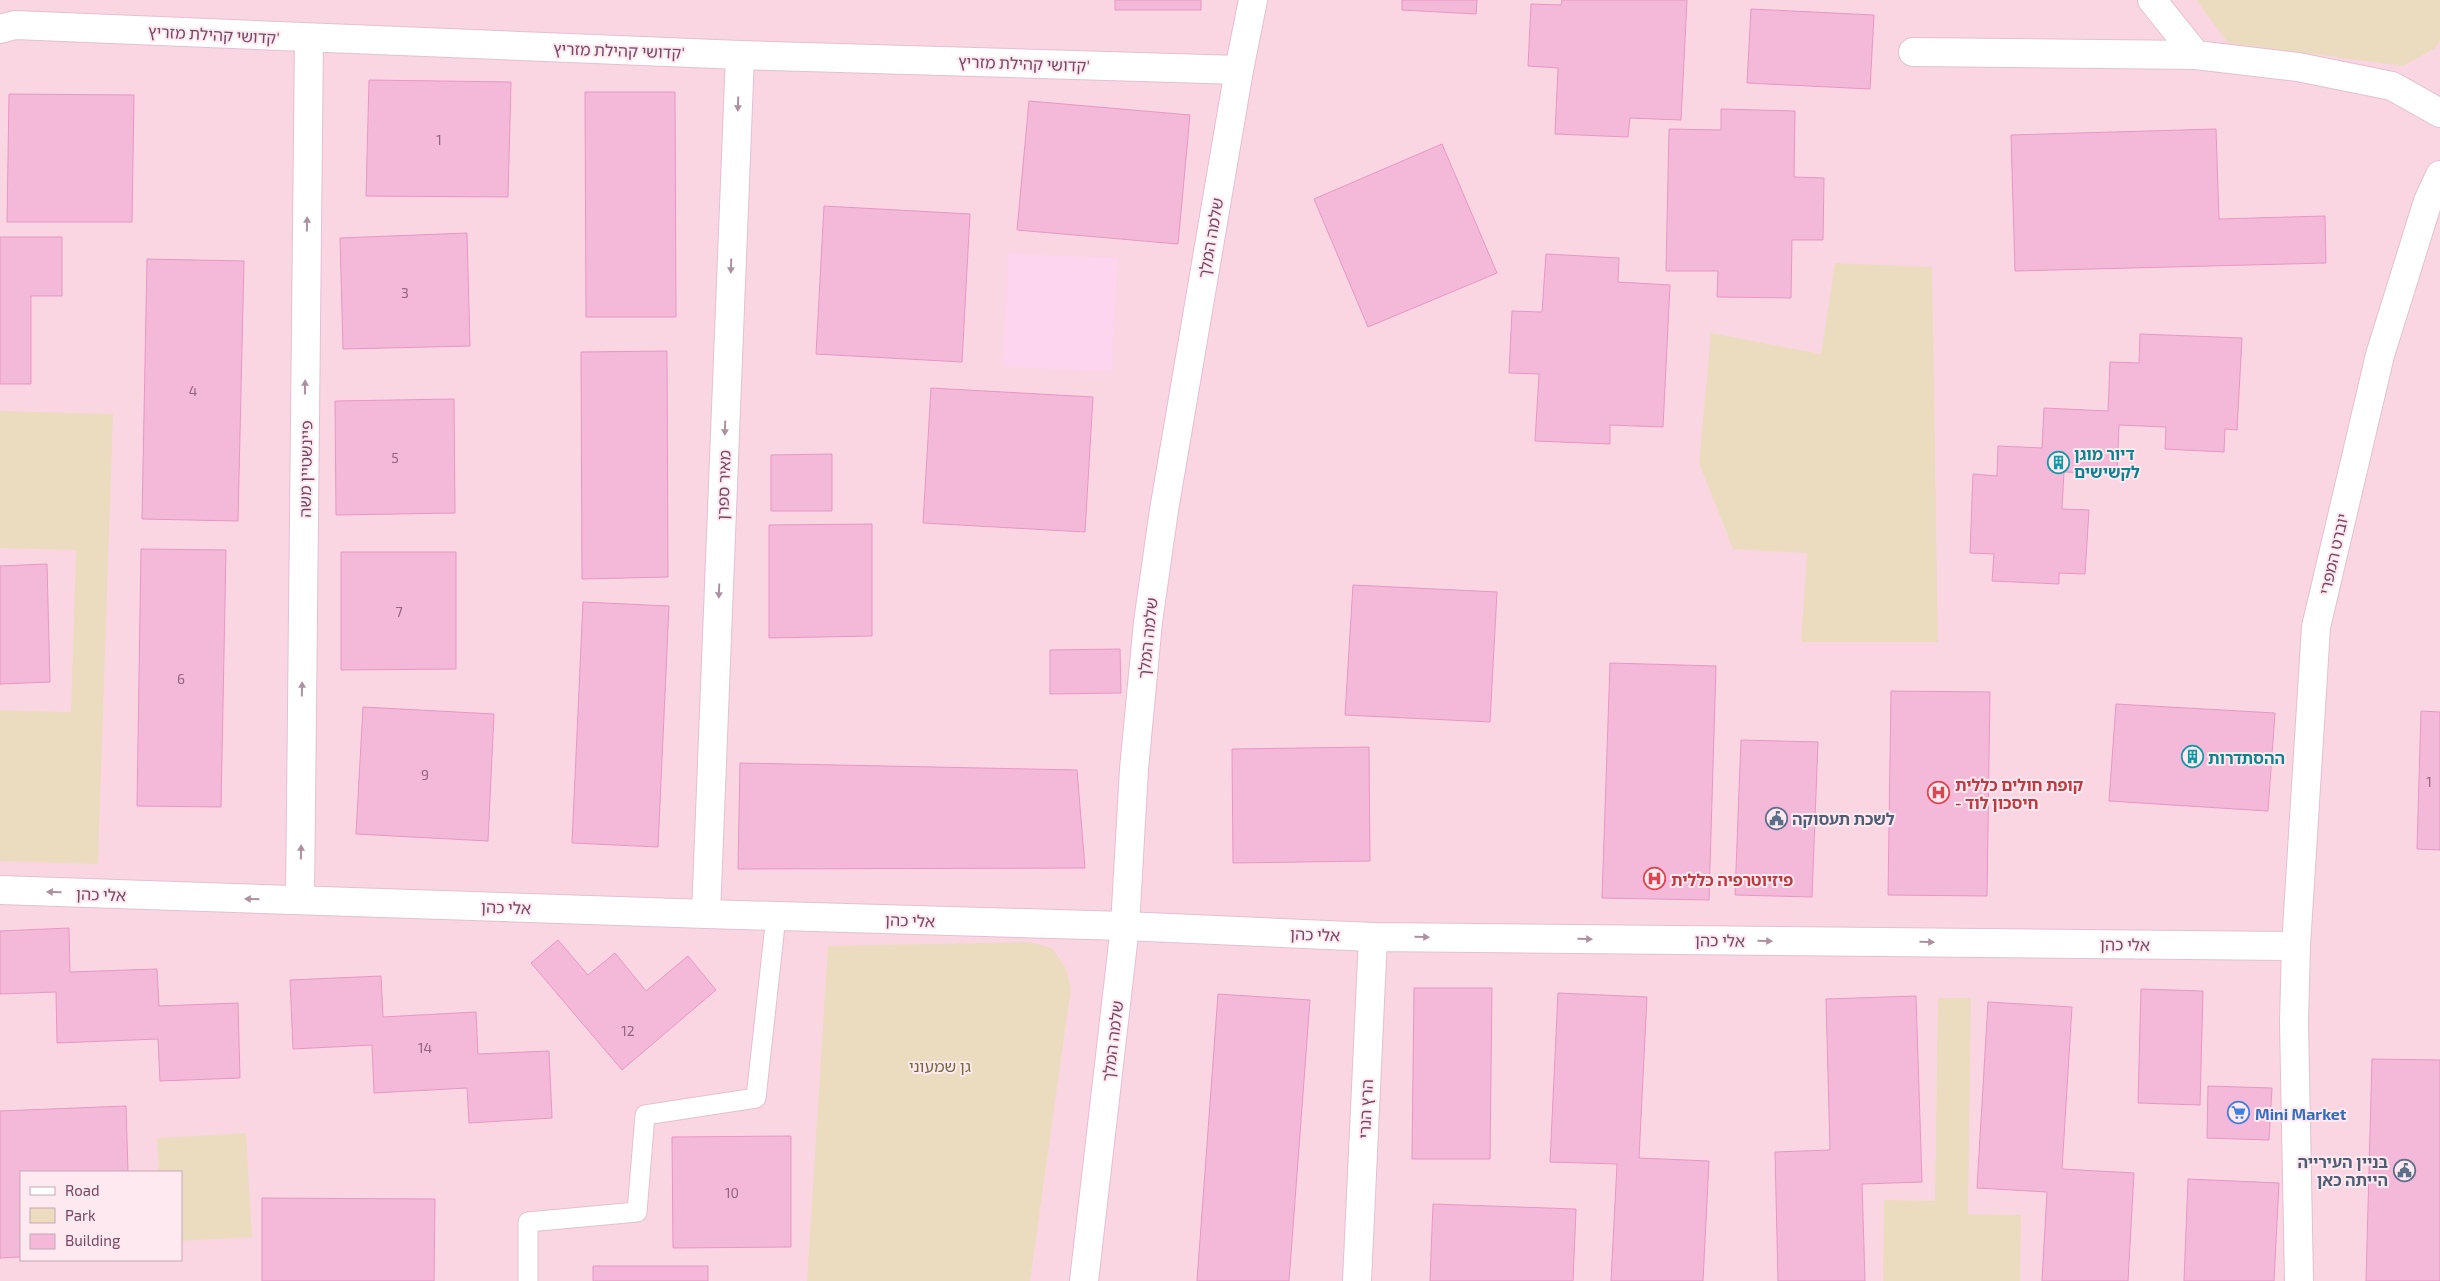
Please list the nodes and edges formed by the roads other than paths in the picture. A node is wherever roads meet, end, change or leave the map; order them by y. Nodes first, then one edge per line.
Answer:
1 (1253, 0) edge
2 (2152, 0) edge
3 (0, 29) edge
4 (309, 38) junction
5 (1913, 52) dead end
6 (740, 55) junction
7 (2196, 55) junction
8 (1239, 70) junction
9 (2440, 113) edge
10 (2440, 174) edge
11 (0, 890) edge
12 (300, 900) junction
13 (706, 914) junction
14 (776, 916) junction
15 (1125, 926) junction
16 (1374, 937) junction
17 (2296, 946) junction
18 (528, 1281) edge
19 (1084, 1281) edge
20 (1358, 1281) edge
21 (2299, 1281) edge

1 - 8 street, שלמה המלך
2 - 7 street
3 - 4 street, קדושי קהילת מזריץ'
4 - 6 street, קדושי קהילת מזריץ'
12 -> 4 street, פיינשטיין משה
5 - 7 street
6 - 8 street, קדושי קהילת מזריץ'
6 -> 13 street, מאיר ספרן
7 - 9 street
8 - 15 street, שלמה המלך
10 - 17 street, יוברט המפרי
12 -> 11 street, אלי כהן
12 - 13 street, אלי כהן
13 - 14 street, אלי כהן
14 - 15 street, אלי כהן
14 - 18 lane
15 - 16 street, אלי כהן
15 - 19 street, שלמה המלך
16 -> 17 street, אלי כהן
16 - 20 street, הרץ הנרי
17 - 21 street

